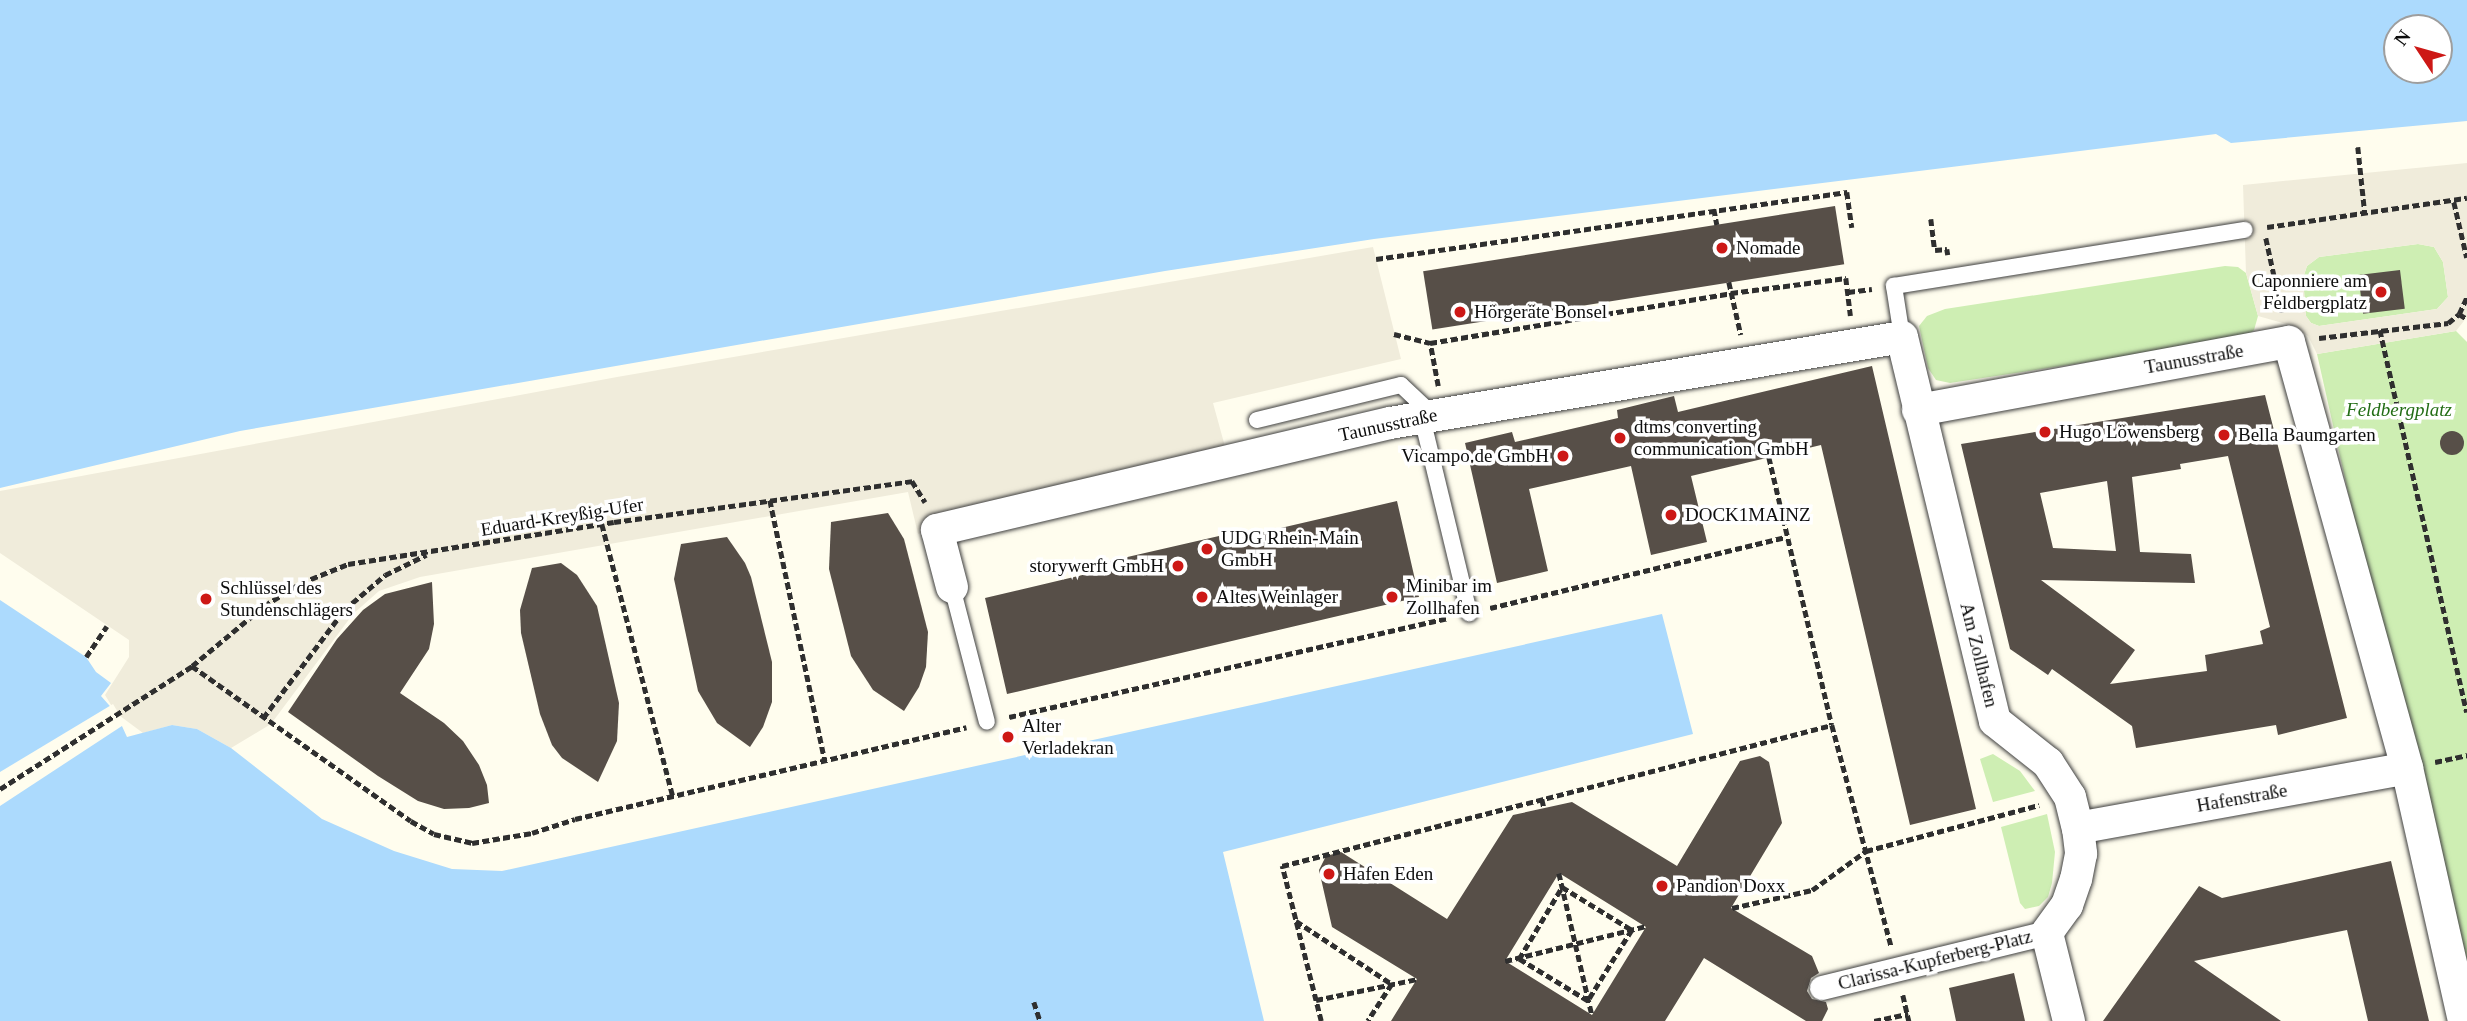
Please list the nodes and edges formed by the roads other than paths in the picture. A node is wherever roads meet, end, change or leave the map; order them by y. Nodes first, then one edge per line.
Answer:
1 (2245, 230) dead end
2 (1902, 337) junction
3 (1918, 410) junction
4 (1433, 416) junction
5 (1257, 420) dead end
6 (952, 587) joint
7 (1469, 613) road end
8 (987, 722) road end
9 (2407, 768) junction
10 (2078, 828) junction
11 (2047, 933) junction
12 (1822, 988) dead end
13 (2069, 1021) edge
14 (2464, 1021) edge

1 - 2 lane
2 - 3 street, Am Zollhafen
2 - 4 street, Taunusstraße
3 - 9 street, Taunusstraße
3 - 10 street, Am Zollhafen
4 - 5 lane
4 - 6 street, Taunusstraße
4 - 7 lane
6 - 8 lane
9 - 10 street, Hafenstraße
9 - 14 street
10 - 11 street, Am Zollhafen
11 - 12 street, Clarissa-Kupferberg-Platz
11 - 13 street

